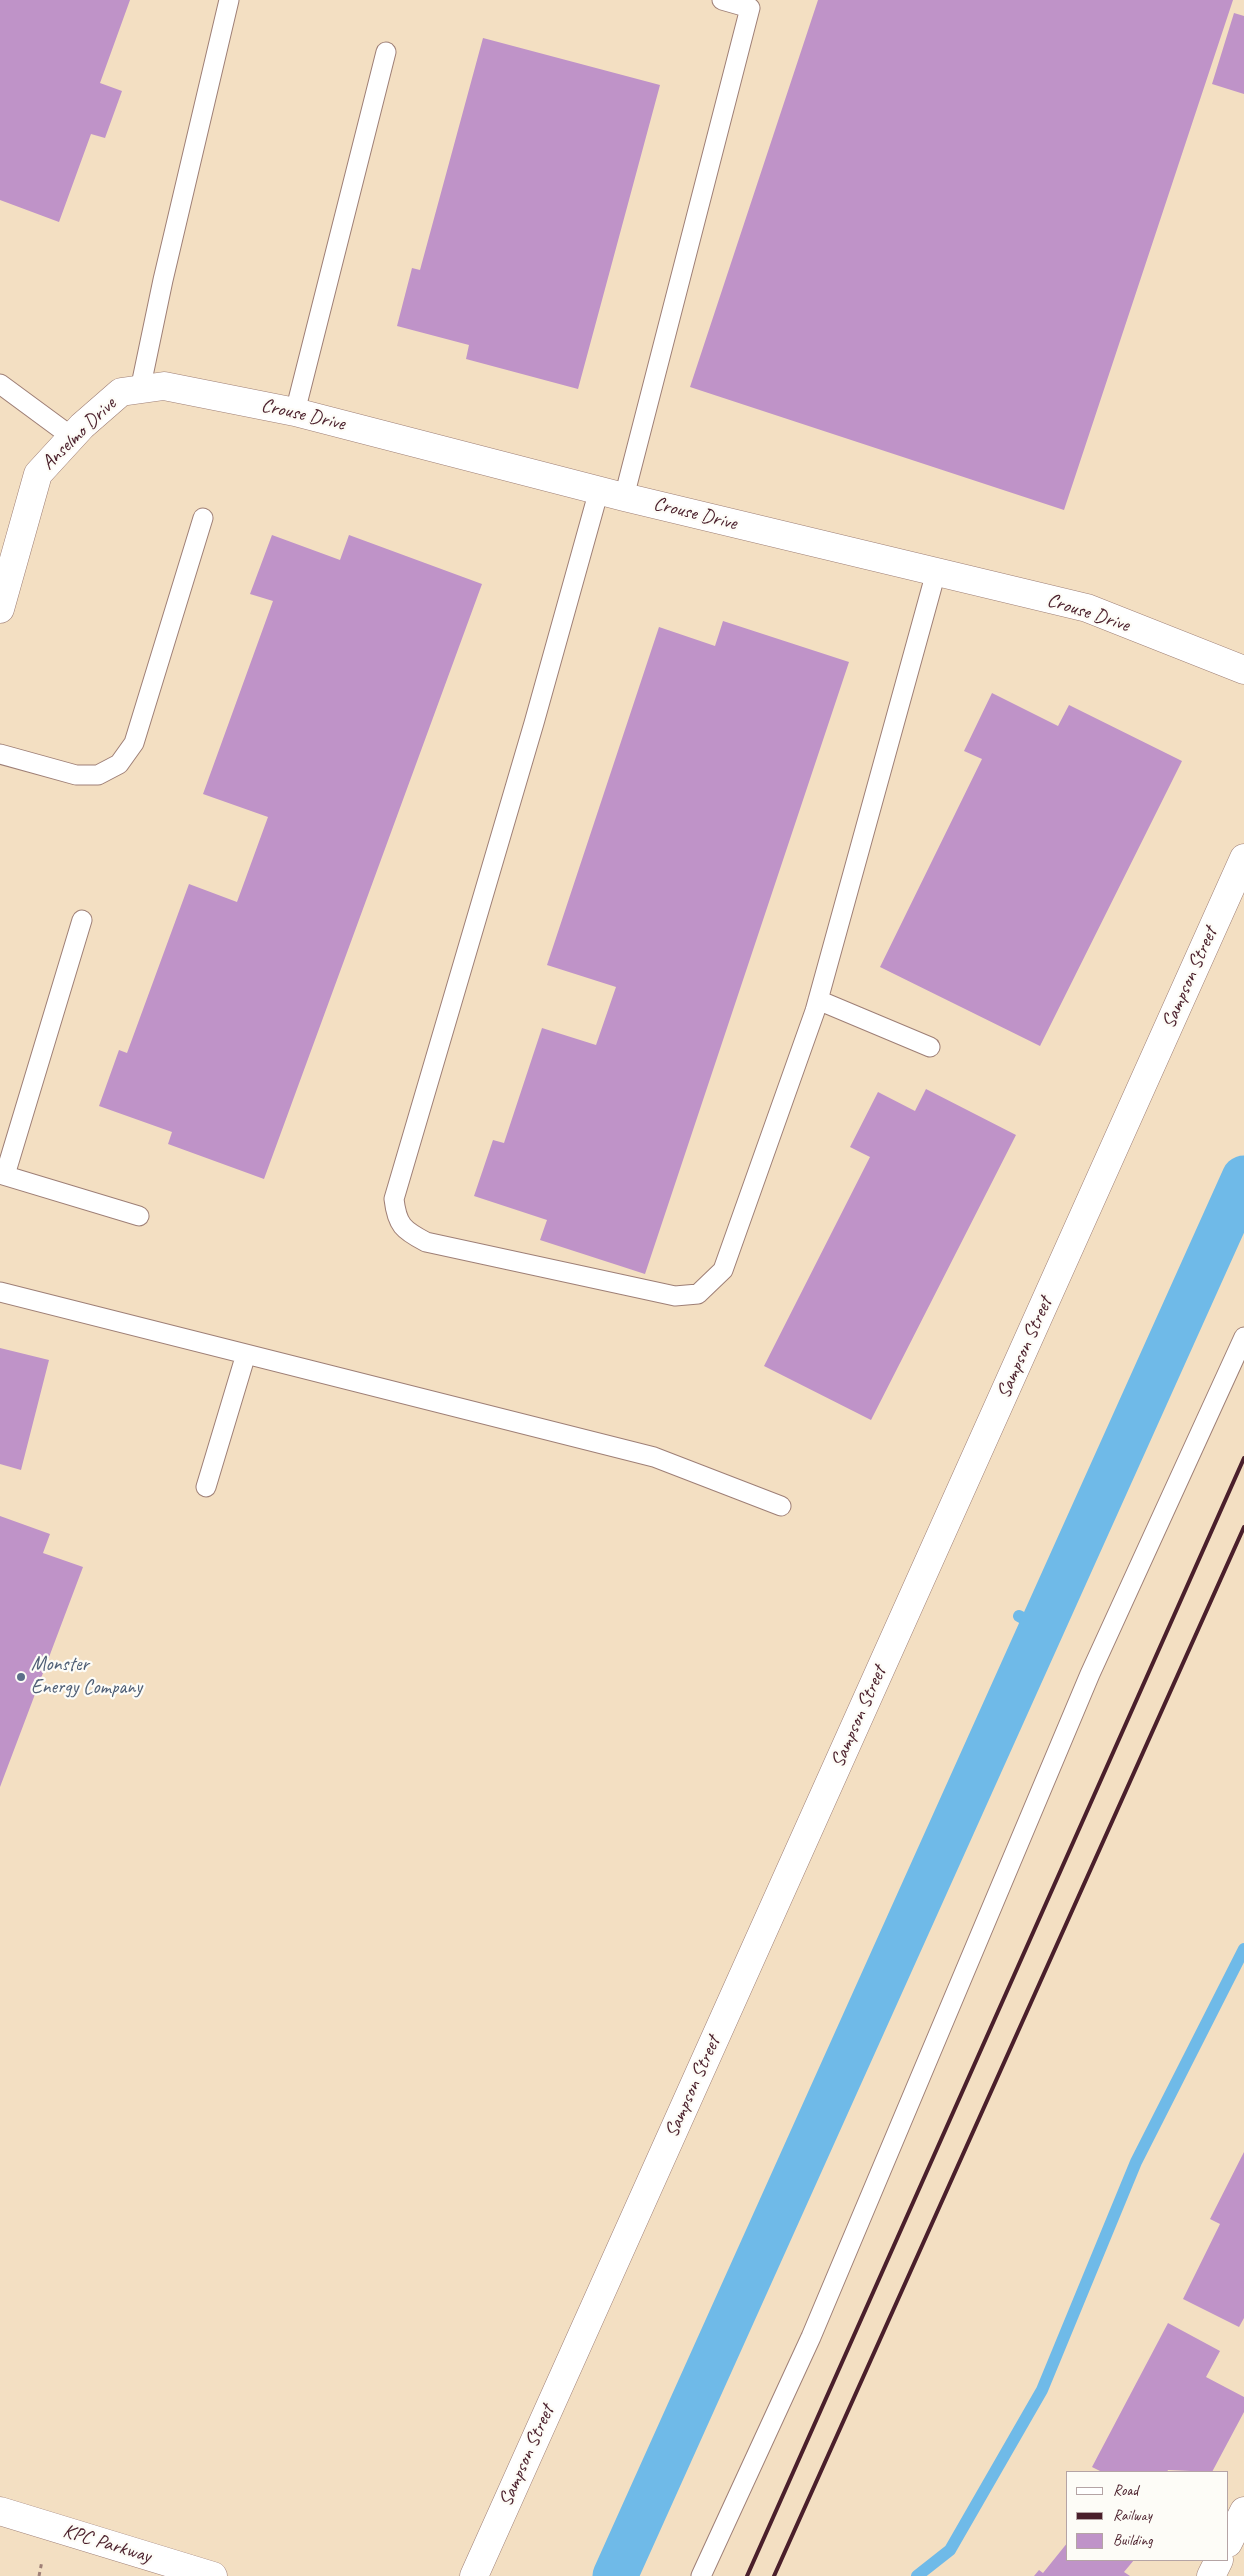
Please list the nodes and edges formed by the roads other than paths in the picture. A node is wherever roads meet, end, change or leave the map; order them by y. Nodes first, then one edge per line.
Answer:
1 (229, 0) edge
2 (722, 0) edge
3 (750, 4) edge
4 (386, 52) dead end
5 (0, 384) edge
6 (140, 390) junction
7 (295, 412) junction
8 (72, 436) junction
9 (612, 493) junction
10 (203, 518) dead end
11 (936, 572) junction
12 (0, 609) edge
13 (1244, 670) edge
14 (0, 754) edge
15 (1244, 858) edge
16 (82, 920) dead end
17 (818, 1000) junction
18 (930, 1047) dead end
19 (3, 1175) edge
20 (139, 1216) dead end
21 (0, 1292) edge
22 (1244, 1337) edge
23 (246, 1354) junction
24 (206, 1487) dead end
25 (781, 1506) dead end
26 (0, 2511) edge
27 (1244, 2511) edge
28 (1229, 2541) edge
29 (1218, 2561) edge
30 (213, 2576) edge
31 (474, 2576) edge
32 (702, 2576) edge
33 (1211, 2576) edge

1 - 6 lane
2 - 3 lane
3 - 9 lane
4 - 7 lane
5 - 8 lane
6 - 7 street, Crouse Drive
6 - 8 street, Anselmo Drive
7 - 9 street, Crouse Drive
8 - 12 street, Anselmo Drive
9 - 11 street, Crouse Drive
9 - 17 lane
10 - 14 lane
11 - 13 street, Crouse Drive
11 - 17 lane
15 - 31 street, Sampson Street
16 - 19 lane
17 - 18 lane
19 - 20 lane
21 - 23 lane
22 - 32 lane
23 - 24 lane
23 - 25 lane
26 - 30 street, KPC Parkway
27 - 28 street
29 - 33 street

